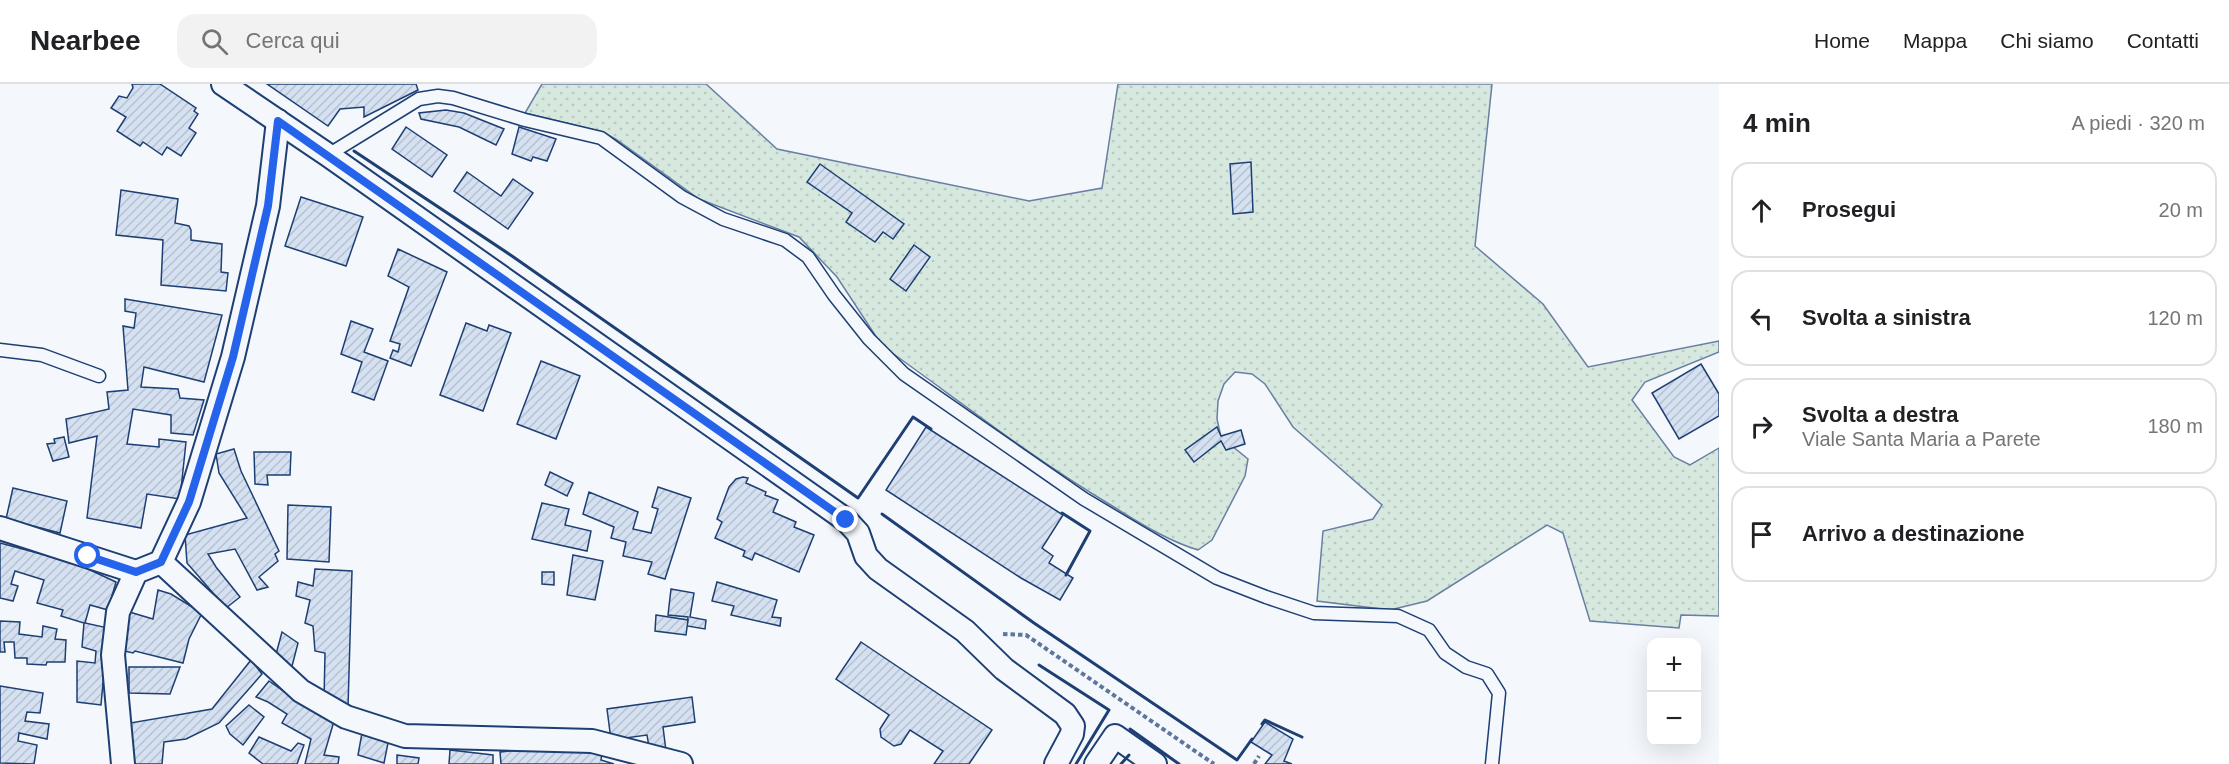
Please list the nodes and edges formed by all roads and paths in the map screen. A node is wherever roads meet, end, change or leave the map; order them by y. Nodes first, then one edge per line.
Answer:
1 (222, 84) edge
2 (278, 121) junction
3 (328, 155) junction
4 (0, 350) edge
5 (99, 376) dead end
6 (0, 528) edge
7 (161, 562) junction
8 (136, 572) junction
9 (1026, 635) dead end
10 (1260, 756) dead end
11 (123, 764) edge
12 (681, 764) edge
13 (1056, 764) edge
14 (1096, 764) edge
15 (1155, 764) edge
16 (1214, 764) edge
17 (1254, 764) edge
18 (1492, 764) edge

1 - 2 street
2 - 3 street
2 - 7 street
3 - 13 street
3 - 18 lane
4 - 5 lane
6 - 8 street
7 - 8 street
7 - 12 street
8 - 11 street
9 - 16 path
10 - 17 path
14 - 15 street

